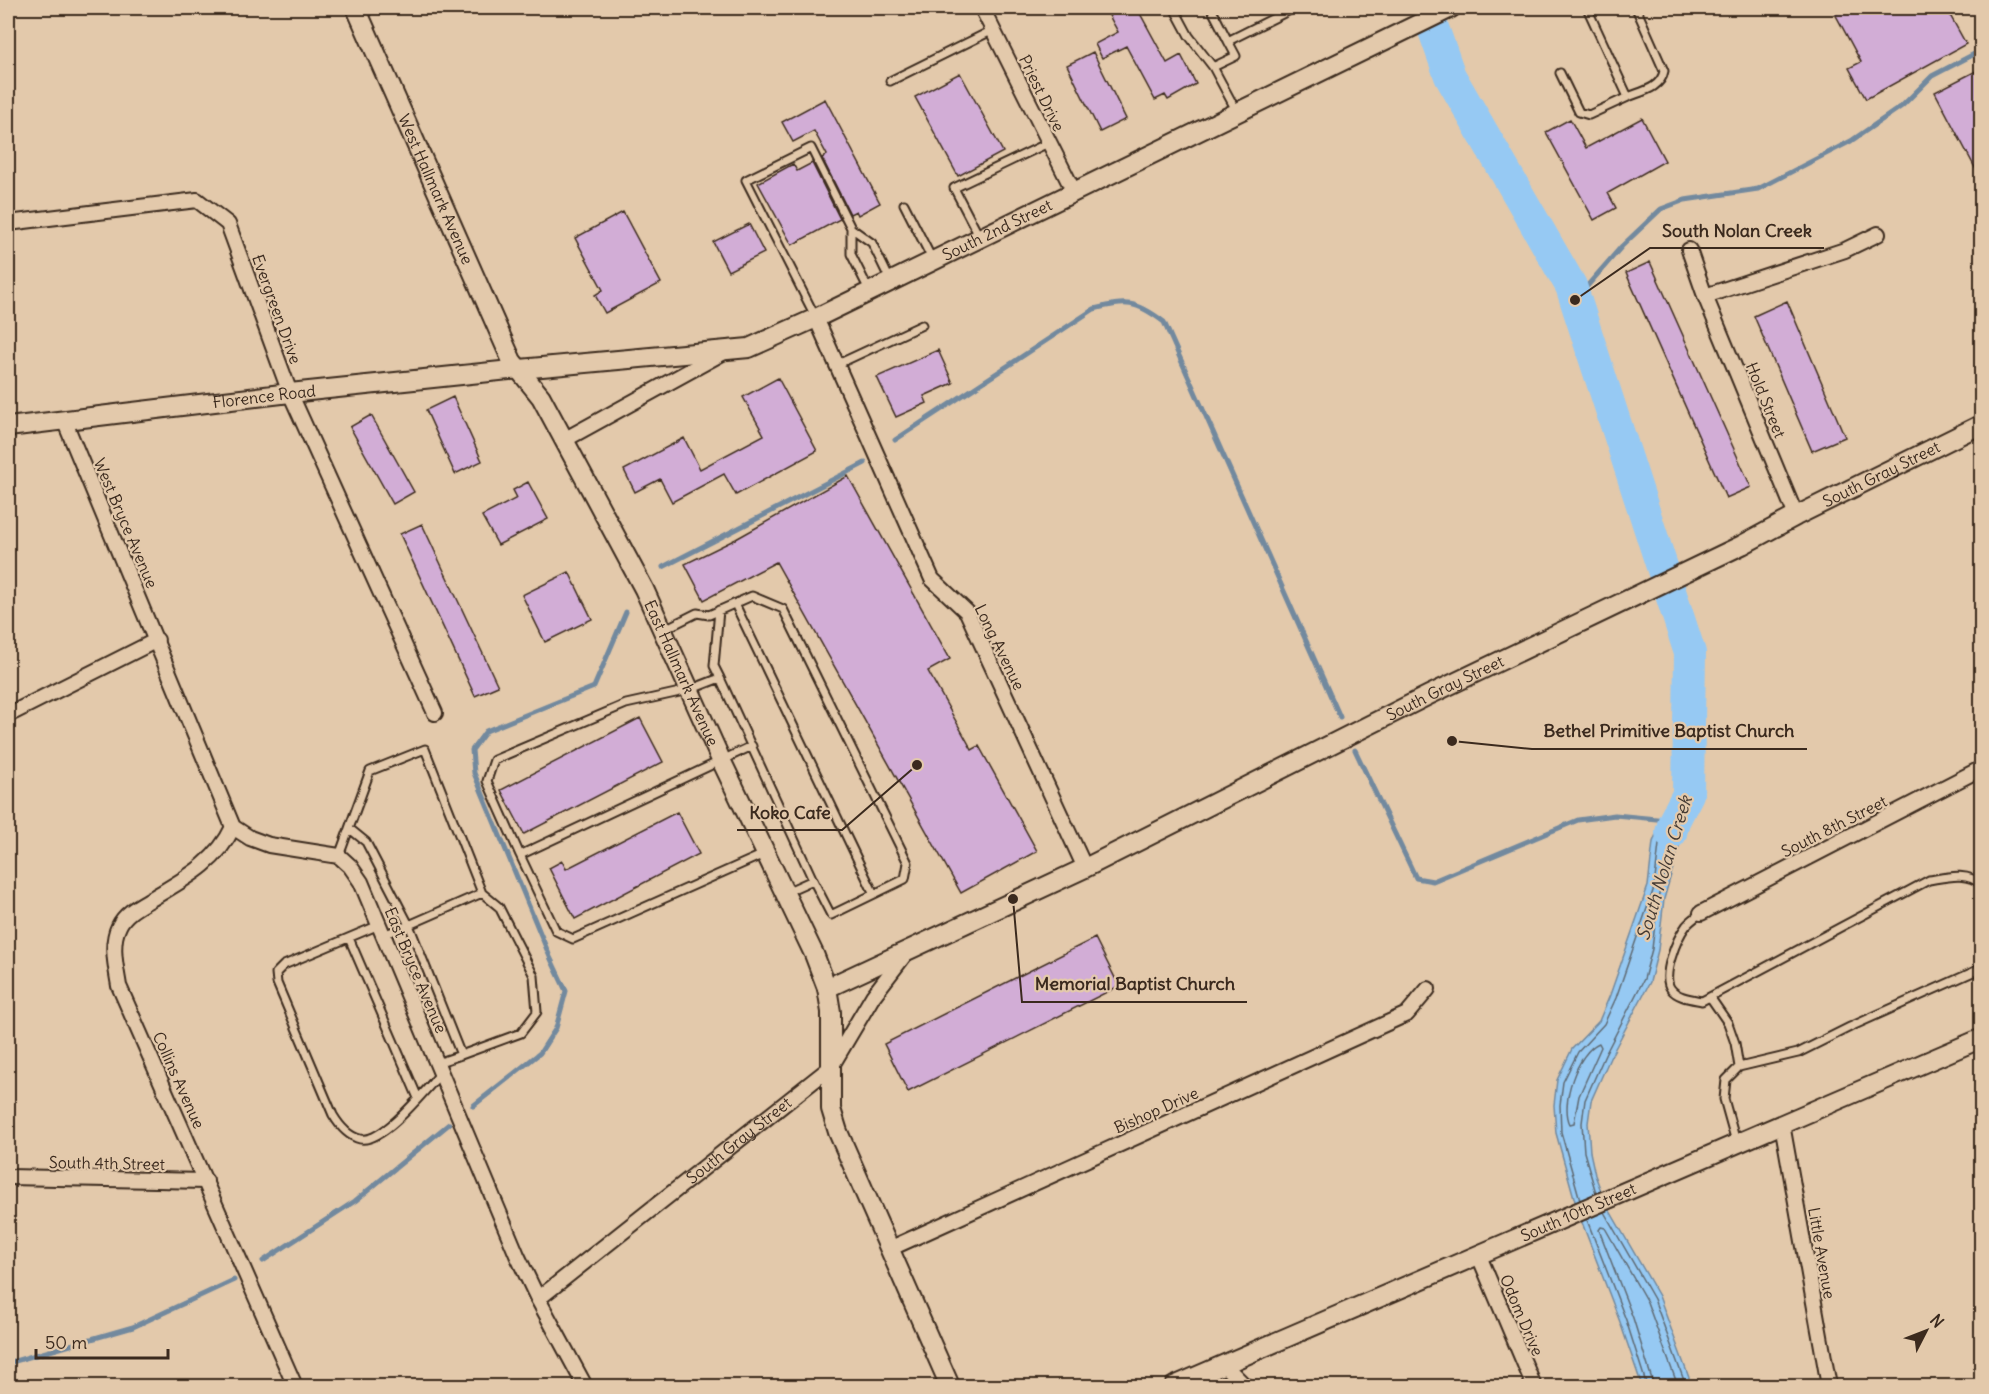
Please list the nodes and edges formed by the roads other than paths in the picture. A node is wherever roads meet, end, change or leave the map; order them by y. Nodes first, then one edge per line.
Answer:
1 (356, 8) edge
2 (982, 8) edge
3 (1174, 8) edge
4 (1210, 8) edge
5 (1294, 8) edge
6 (1451, 8) edge
7 (1587, 8) edge
8 (1636, 8) edge
9 (993, 30) junction
10 (1228, 41) junction
11 (1213, 67) junction
12 (1560, 73) dead end
13 (890, 81) dead end
14 (1628, 97) junction
15 (1237, 112) junction
16 (1048, 143) junction
17 (1074, 192) junction
18 (904, 204) dead end
19 (8, 223) edge
20 (851, 228) junction
21 (1878, 234) dead end
22 (980, 238) junction
23 (1689, 250) dead end
24 (933, 261) junction
25 (891, 282) junction
26 (870, 292) junction
27 (1706, 296) junction
28 (816, 318) junction
29 (922, 325) dead end
30 (729, 350) junction
31 (838, 364) junction
32 (520, 369) junction
33 (290, 393) junction
34 (64, 420) junction
35 (1982, 424) edge
36 (8, 427) edge
37 (564, 440) junction
38 (1796, 516) junction
39 (735, 604) junction
40 (719, 610) junction
41 (662, 630) junction
42 (157, 640) junction
43 (720, 678) junction
44 (689, 690) junction
45 (435, 713) dead end
46 (8, 716) edge
47 (752, 747) junction
48 (721, 760) junction
49 (1982, 768) edge
50 (233, 826) junction
51 (350, 829) junction
52 (766, 853) junction
53 (520, 855) junction
54 (339, 856) junction
55 (1085, 868) junction
56 (813, 880) junction
57 (1982, 885) edge
58 (482, 893) junction
59 (785, 893) junction
60 (874, 894) junction
61 (1701, 914) joint
62 (409, 925) junction
63 (381, 930) junction
64 (349, 938) junction
65 (908, 950) junction
66 (1982, 968) edge
67 (827, 988) junction
68 (1428, 989) dead end
69 (1710, 997) junction
70 (1982, 1038) edge
71 (461, 1055) junction
72 (831, 1067) junction
73 (1738, 1067) junction
74 (439, 1068) junction
75 (418, 1098) junction
76 (1782, 1124) junction
77 (1737, 1144) junction
78 (8, 1177) edge
79 (206, 1182) junction
80 (889, 1249) junction
81 (1479, 1256) junction
82 (538, 1299) junction
83 (938, 1360) junction
84 (1224, 1365) junction
85 (295, 1386) edge
86 (585, 1386) edge
87 (943, 1386) edge
88 (950, 1386) edge
89 (1174, 1386) edge
90 (1245, 1386) edge
91 (1534, 1386) edge
92 (1829, 1386) edge

1 - 32 street, West Hallmark Avenue
2 - 9 street, Priest Drive
3 - 11 lane
4 - 10 lane
5 - 10 lane
6 - 15 street, South 2nd Street
7 - 14 lane
8 - 14 lane
9 - 13 lane
9 - 16 street, Priest Drive
10 - 11 lane
11 - 15 lane
12 - 14 lane
15 - 17 street, South 2nd Street
16 - 17 street, Priest Drive
16 - 22 lane
17 - 22 street, South 2nd Street
18 - 24 lane
19 - 33 street, Evergreen Drive
20 - 25 lane
20 - 26 lane
20 - 28 lane
21 - 27 street
22 - 24 street, South 2nd Street
23 - 27 street, Hold Street
24 - 25 street, South 2nd Street
25 - 26 street, South 2nd Street
26 - 28 street, South 2nd Street
27 - 38 street, Hold Street
28 - 30 street, South 2nd Street
28 - 31 street, Long Avenue
29 - 31 lane
30 - 32 street, South 2nd Street
30 - 37 street
31 - 55 street, Long Avenue
32 - 33 street, Florence Road
32 - 37 street, East Hallmark Avenue
33 - 34 street, Florence Road
33 - 45 street, Evergreen Drive
34 - 36 street, Florence Road
34 - 42 street, West Bryce Avenue
35 - 38 street, South Gray Street
37 - 41 street, East Hallmark Avenue
38 - 55 street, South Gray Street
39 - 40 lane
39 - 60 lane
39 - 60 lane
40 - 41 lane
40 - 43 lane
41 - 44 street, East Hallmark Avenue
42 - 46 street
42 - 50 street
43 - 44 lane
43 - 47 lane
44 - 48 street, East Hallmark Avenue
44 - 53 lane
47 - 48 lane
47 - 56 lane
48 - 52 street, East Hallmark Avenue
48 - 53 lane
49 - 61 street, South 8th Street
50 - 54 street
50 - 79 street, Collins Avenue
51 - 54 lane
51 - 58 lane
51 - 62 lane
52 - 53 lane
52 - 59 street, East Hallmark Avenue
54 - 63 street, East Bryce Avenue
55 - 65 street, South Gray Street
56 - 59 lane
56 - 60 lane
57 - 69 lane
58 - 62 lane
58 - 71 lane
59 - 67 street, East Hallmark Avenue
61 - 69 lane
62 - 63 lane
62 - 71 lane
63 - 64 lane
63 - 74 street, East Bryce Avenue
64 - 75 lane
64 - 75 lane
65 - 67 street, South Gray Street
65 - 72 street, South Gray Street
66 - 73 lane
67 - 72 street, East Hallmark Avenue
68 - 80 street, Bishop Drive
69 - 73 lane
70 - 76 street, South 10th Street
71 - 74 lane
72 - 80 street, East Hallmark Avenue
72 - 82 street, South Gray Street
73 - 77 lane
74 - 75 lane
74 - 82 street, East Bryce Avenue
76 - 77 street, South 10th Street
76 - 92 street, Little Avenue
77 - 81 street, South 10th Street
78 - 79 street, South 4th Street
79 - 85 street, Collins Avenue
80 - 83 street, East Hallmark Avenue
81 - 84 street, South 10th Street
81 - 91 street, Odom Drive
82 - 86 street, East Bryce Avenue
83 - 87 street
83 - 88 street
84 - 89 street, South 10th Street
84 - 90 street

